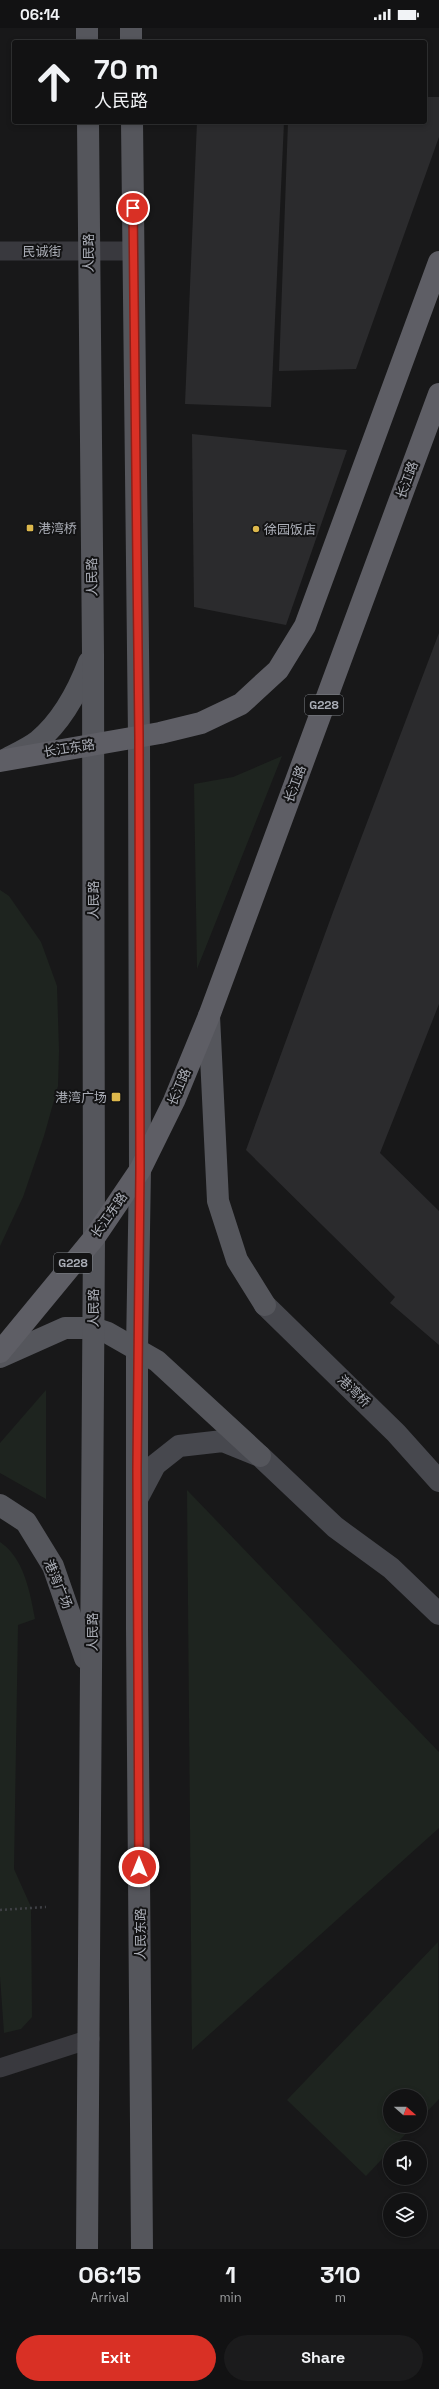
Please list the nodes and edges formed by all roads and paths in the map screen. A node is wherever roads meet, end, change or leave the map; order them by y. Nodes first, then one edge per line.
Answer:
1 (87, 28) edge
2 (131, 28) edge
3 (87, 40) edge
4 (132, 40) edge
5 (88, 124) edge
6 (132, 124) edge
7 (0, 251) edge
8 (88, 251) junction
9 (133, 251) junction
10 (439, 262) edge
11 (439, 394) edge
12 (93, 654) junction
13 (139, 737) junction
14 (93, 744) junction
15 (4, 760) edge
16 (209, 1016) junction
17 (140, 1170) junction
18 (94, 1238) junction
19 (93, 1328) junction
20 (137, 1350) junction
21 (0, 1352) edge
22 (0, 1357) edge
23 (260, 1456) junction
24 (439, 1481) edge
25 (137, 1499) junction
26 (0, 1505) edge
27 (439, 1614) edge
28 (92, 1679) junction
29 (46, 1907) dead end
30 (0, 1910) edge
31 (90, 2039) junction
32 (0, 2068) edge
33 (87, 2249) edge
34 (142, 2249) edge

1 - 3 main road
2 - 4 main road
5 - 8 main road, 人民路
6 - 9 main road
7 - 8 lane, 民诚街
8 - 9 lane, 民诚街
8 - 12 main road, 人民路
9 - 13 main road
10 - 13 highway
11 - 16 highway, 长江路 / G228
12 - 14 main road, 人民路
12 - 15 main road
13 - 14 highway, 长江东路
13 - 17 main road
14 - 15 highway, 长江东路
14 - 18 main road, 人民路
16 - 17 highway, 长江路 / G228
16 - 24 main road, 港湾桥
17 - 18 highway, 长江东路 / G228
17 - 20 main road
18 - 19 main road, 人民路
18 - 21 highway, 长江东路 / G228
19 - 20 main road
19 - 22 main road
19 - 28 main road, 人民路
20 - 23 main road
20 - 25 main road
23 - 25 main road
23 - 27 main road
25 - 34 main road, 人民东路
26 - 28 main road, 港湾广场
28 - 31 main road
29 - 30 path
31 - 32 lane
31 - 33 main road

